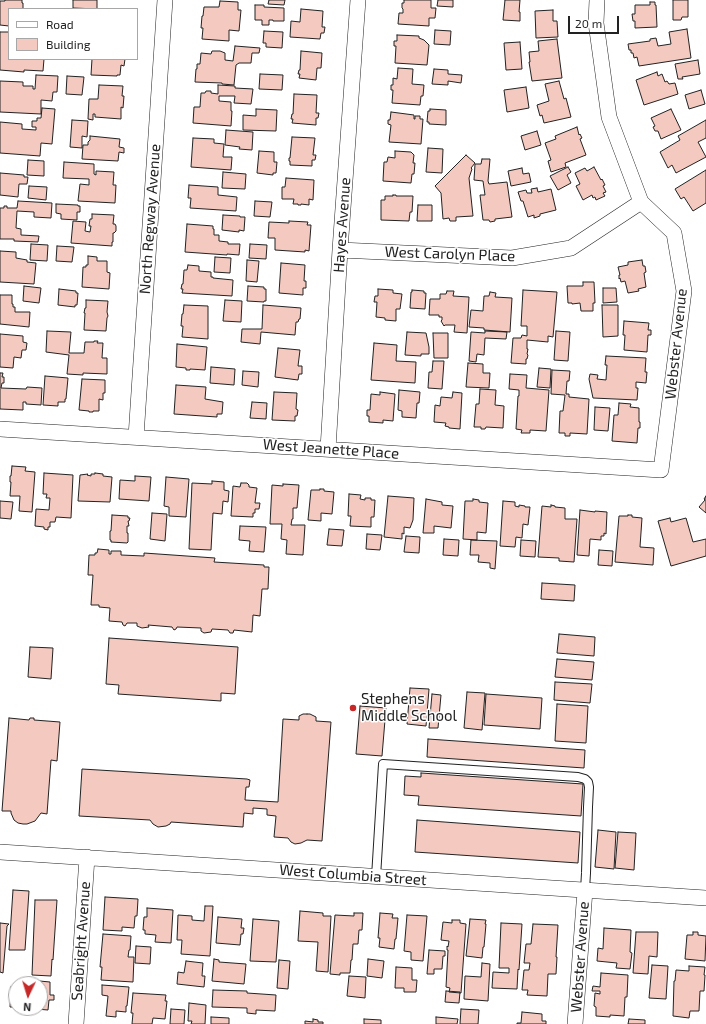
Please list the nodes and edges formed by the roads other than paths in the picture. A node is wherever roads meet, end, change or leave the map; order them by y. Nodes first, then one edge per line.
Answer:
1 (165, 0) edge
2 (358, 0) edge
3 (597, 0) edge
4 (641, 202) junction
5 (340, 250) junction
6 (0, 429) edge
7 (136, 438) junction
8 (328, 449) junction
9 (661, 470) joint
10 (0, 852) edge
11 (87, 858) junction
12 (376, 876) junction
13 (585, 890) junction
14 (706, 898) edge
15 (76, 1024) edge
16 (575, 1024) edge

1 - 7 street, North Regway Avenue
2 - 5 street, Hayes Avenue
3 - 4 street, Webster Avenue
4 - 5 street, West Carolyn Place
4 - 9 street, Webster Avenue
5 - 8 street, Hayes Avenue
6 - 7 street, West Jeanette Place
7 - 8 street, West Jeanette Place
8 - 9 street, West Jeanette Place
10 - 11 street, West Columbia Street
11 - 12 street, West Columbia Street
11 - 15 street, Seabright Avenue
12 - 13 street, West Columbia Street
12 - 13 lane
13 - 14 street, West Columbia Street
13 - 16 street, Webster Avenue

